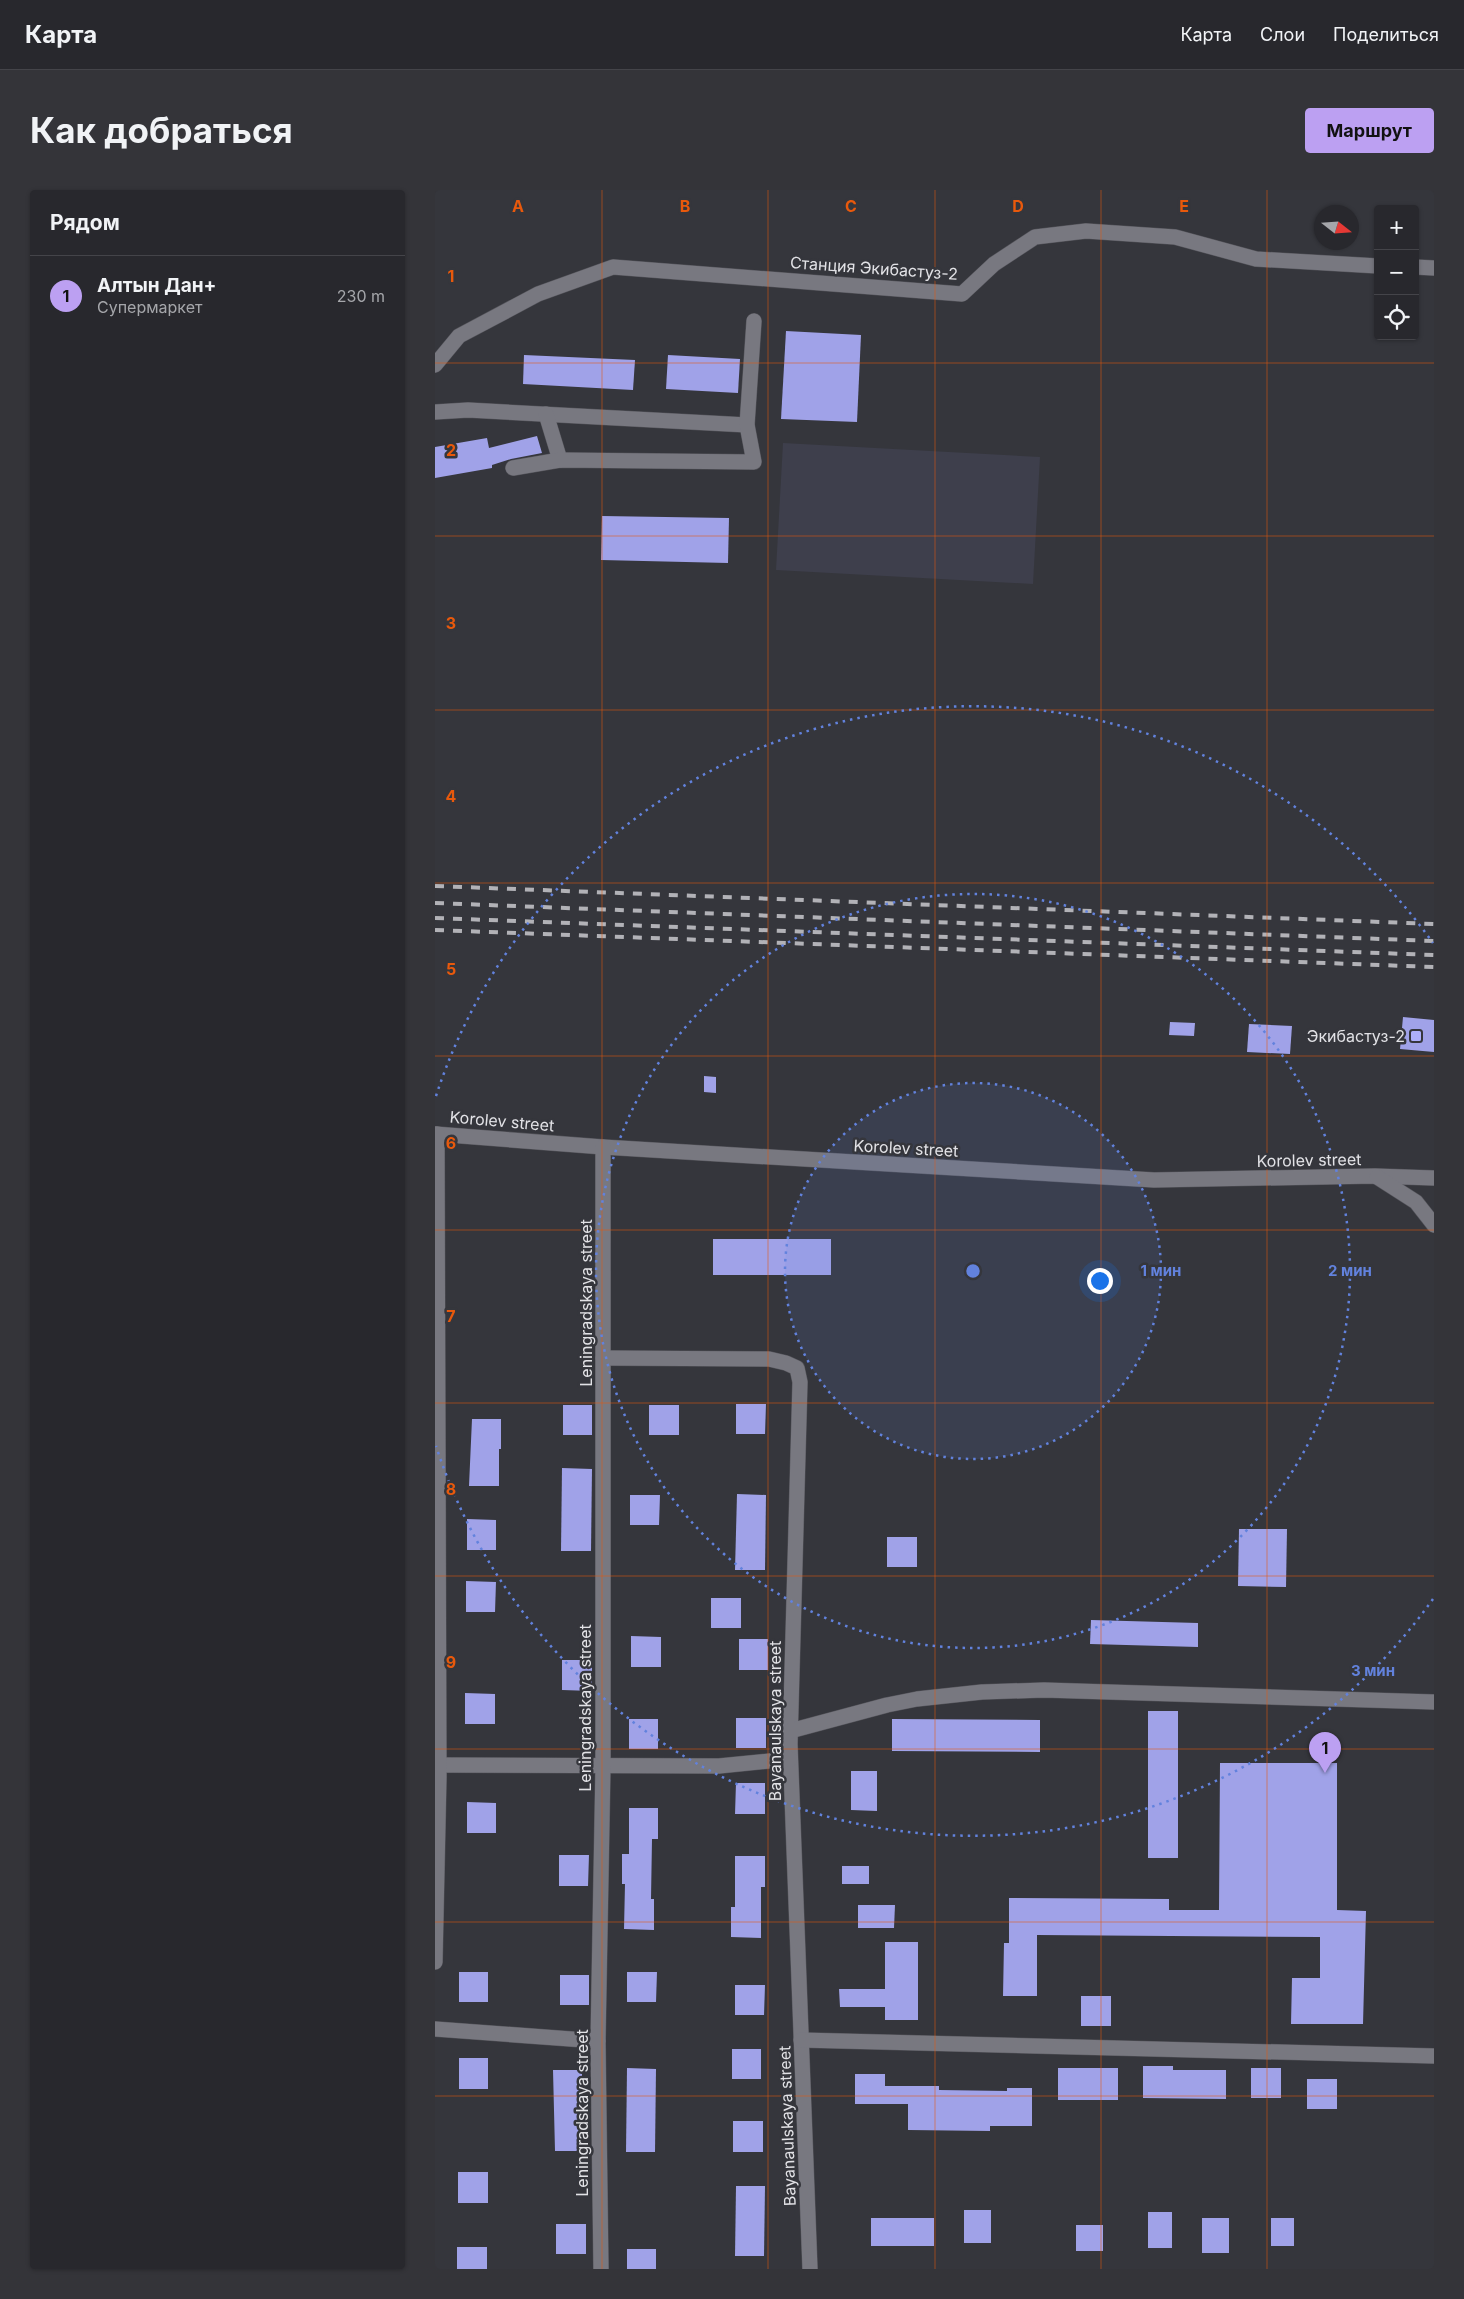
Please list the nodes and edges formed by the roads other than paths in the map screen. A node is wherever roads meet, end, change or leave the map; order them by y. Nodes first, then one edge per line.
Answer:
1 (1374, 266) edge
2 (1419, 267) edge
3 (1434, 268) edge
4 (754, 322) dead end
5 (435, 365) edge
6 (435, 412) edge
7 (546, 414) junction
8 (747, 425) junction
9 (560, 460) junction
10 (513, 468) dead end
11 (436, 1134) edge
12 (603, 1147) junction
13 (1375, 1176) junction
14 (1434, 1178) edge
15 (1434, 1225) edge
16 (603, 1358) junction
17 (1434, 1702) edge
18 (790, 1732) junction
19 (791, 1759) junction
20 (437, 1765) edge
21 (603, 1766) junction
22 (435, 1962) edge
23 (435, 2029) edge
24 (801, 2040) junction
25 (598, 2041) junction
26 (1434, 2056) edge
27 (601, 2269) edge
28 (810, 2269) edge

1 - 5 street, Станция Экибастуз-2
2 - 3 street
4 - 8 street
6 - 7 street
7 - 8 street
7 - 9 street
8 - 9 street
9 - 10 street
11 - 12 street, Korolev street
11 - 20 street
12 - 13 street, Korolev street
12 - 16 street, Leningradskaya street
13 - 14 street, Korolev street
13 - 15 street
16 - 18 street, Bayanaulskaya street
16 - 21 street, Leningradskaya street
17 - 18 street
18 - 19 street, Bayanaulskaya street
19 - 21 street
19 - 24 street, Bayanaulskaya street
20 - 21 street
20 - 22 street
21 - 25 street, Leningradskaya street
23 - 25 street
24 - 26 street
24 - 28 street, Bayanaulskaya street
25 - 27 street, Leningradskaya street

